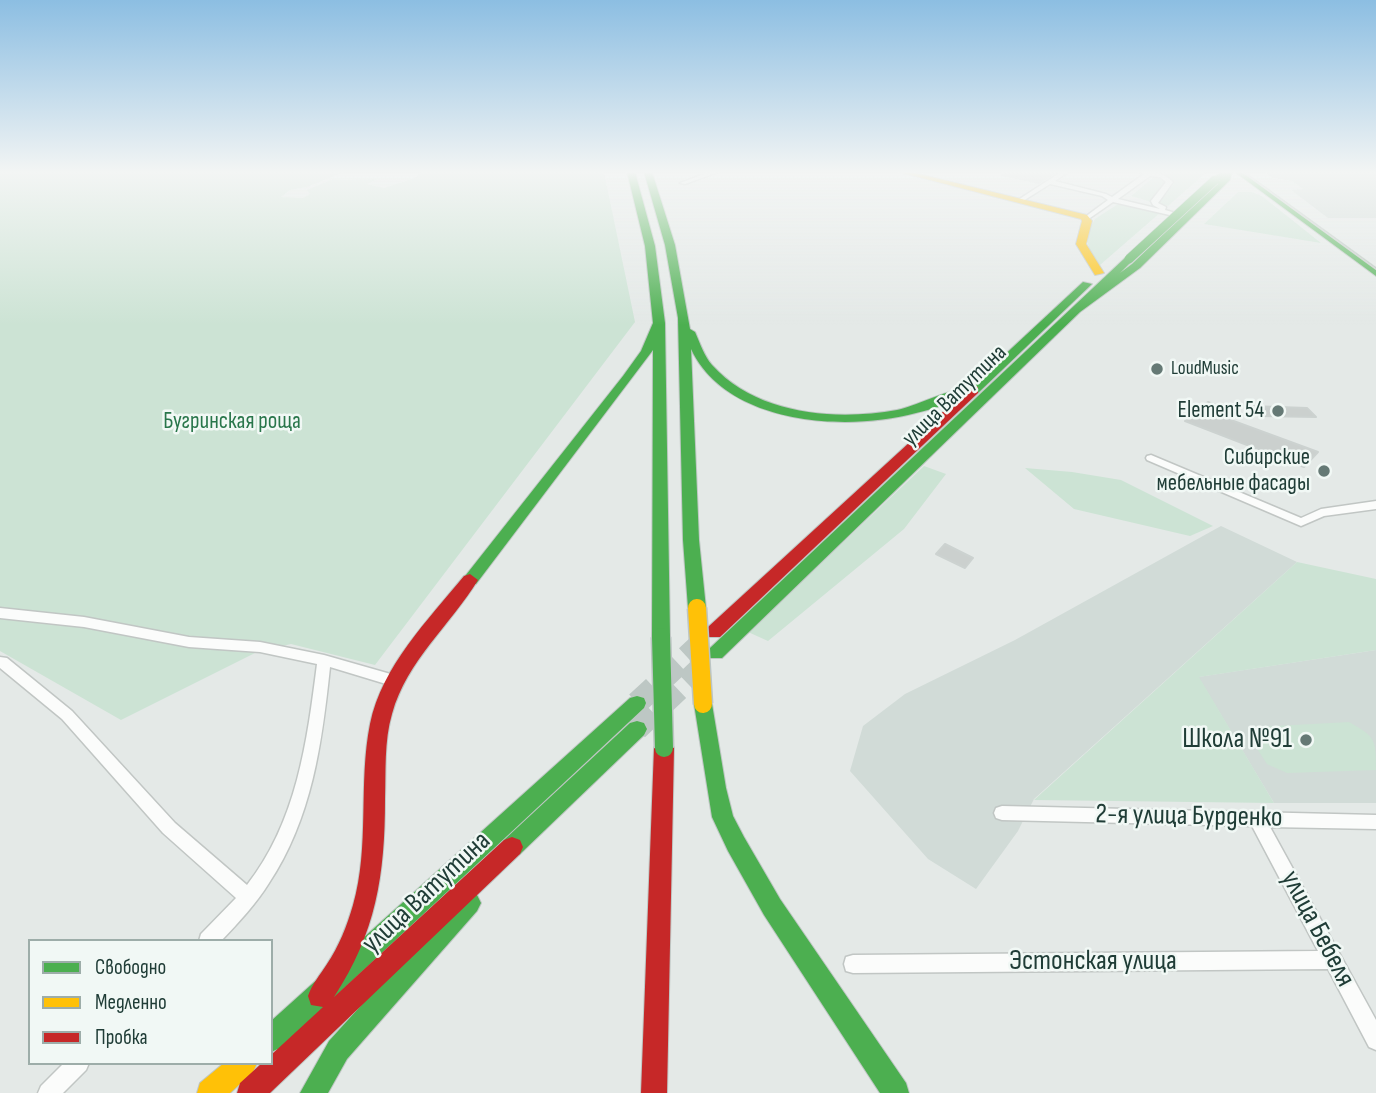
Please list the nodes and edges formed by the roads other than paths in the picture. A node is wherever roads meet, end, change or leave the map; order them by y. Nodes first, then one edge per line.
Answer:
1 (644, 223) edge
2 (663, 223) edge
3 (1086, 223) edge
4 (1167, 223) edge
5 (1181, 223) edge
6 (1308, 223) edge
7 (1363, 256) edge
8 (1124, 257) junction
9 (1099, 273) junction
10 (1376, 273) edge
11 (1079, 309) junction
12 (684, 318) junction
13 (659, 323) junction
14 (992, 372) junction
15 (1151, 458) dead end
16 (1376, 505) edge
17 (0, 613) edge
18 (714, 632) tunnel mouth
19 (716, 653) tunnel mouth
20 (324, 660) junction
21 (2, 662) dead end
22 (396, 681) junction
23 (637, 703) tunnel mouth
24 (637, 729) tunnel mouth
25 (1002, 813) dead end
26 (1257, 819) junction
27 (1376, 822) edge
28 (515, 847) junction
29 (249, 898) junction
30 (210, 939) edge
31 (1334, 960) junction
32 (853, 964) dead end
33 (320, 996) junction
34 (273, 1037) edge
35 (1376, 1040) edge
36 (77, 1065) edge
37 (242, 1065) edge
38 (48, 1093) edge
39 (210, 1093) edge
40 (250, 1093) edge
41 (313, 1093) edge
42 (654, 1093) edge
43 (896, 1093) edge

1 - 13 main road
2 - 12 main road
3 - 9 main road
4 - 8 main road, улица Ватутина, bridge
5 - 11 main road
6 - 7 main road
7 - 10 main road
8 - 9 main road, улица Ватутина
8 - 11 main road, улица Ватутина
9 - 14 main road, улица Ватутина
11 - 19 main road, улица Ватутина
12 - 14 main road
12 - 43 main road, bridge
13 - 22 main road
13 - 42 main road, bridge
14 - 18 main road, улица Ватутина
15 - 16 street
17 - 20 street
20 - 22 street
20 - 29 street
21 - 29 street
22 - 33 main road
23 - 33 main road, улица Ватутина
24 - 28 main road, улица Ватутина
25 - 26 street, 2-я улица Бурденко
26 - 27 street, 2-я улица Бурденко
26 - 31 street, улица Бебеля
28 - 40 main road, улица Ватутина
28 - 41 main road
29 - 30 street
31 - 32 street, Эстонская улица
31 - 35 street, улица Бебеля
33 - 34 main road, улица Ватутина
36 - 38 street
37 - 39 main road

